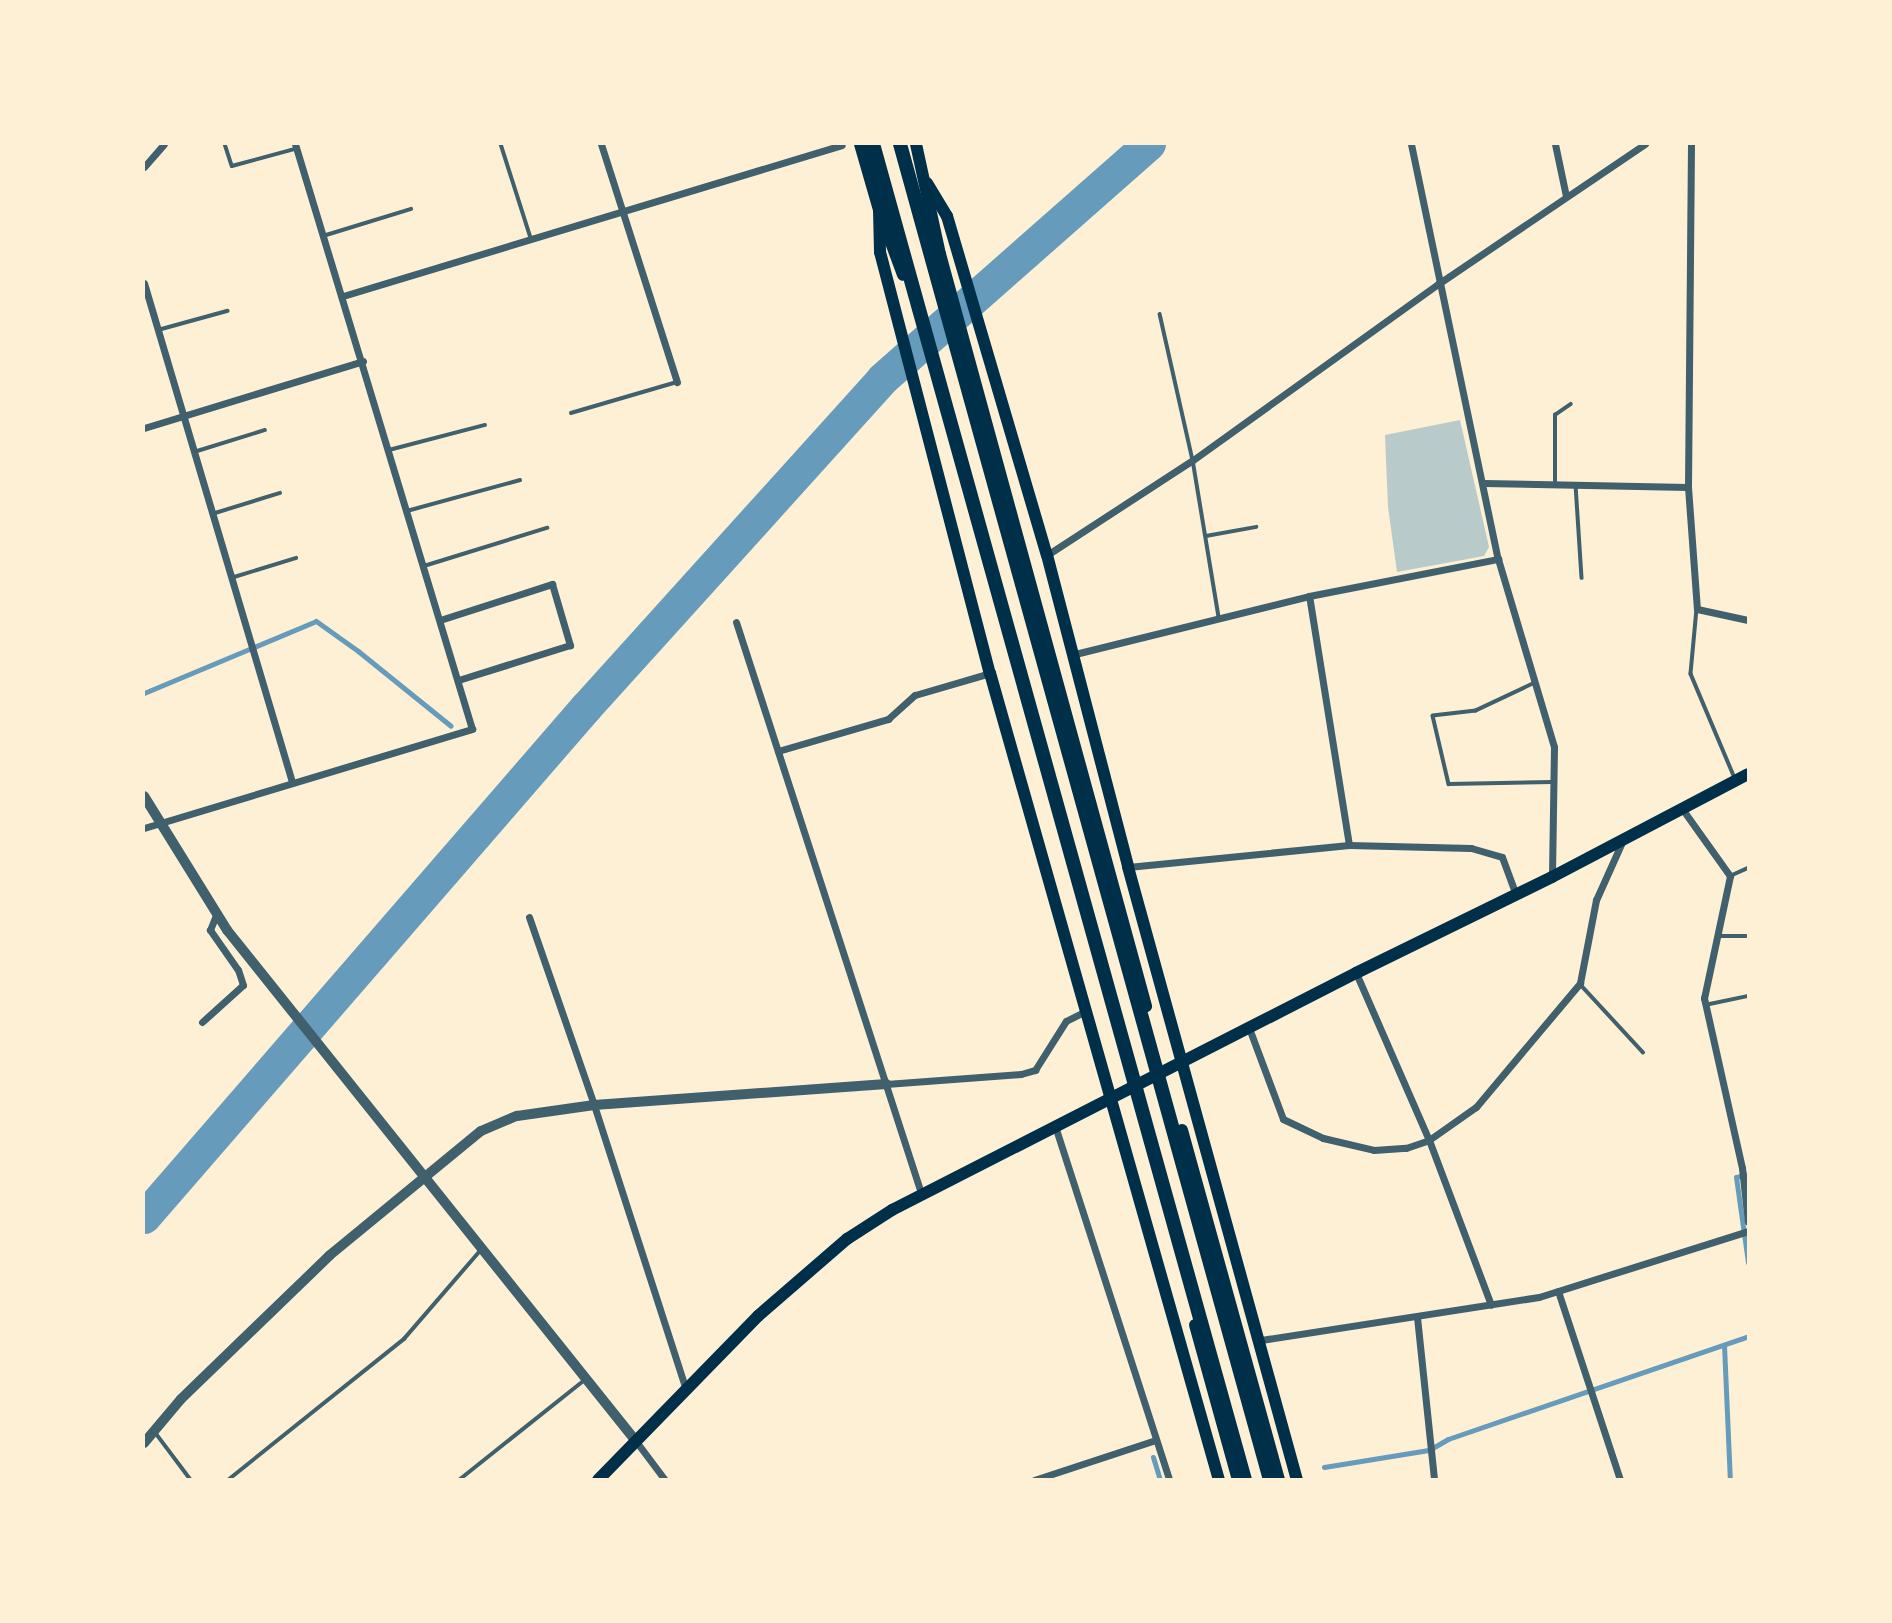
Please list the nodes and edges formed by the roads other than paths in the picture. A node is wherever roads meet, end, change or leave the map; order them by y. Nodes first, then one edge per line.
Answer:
1 (164, 144) edge
2 (225, 144) edge
3 (501, 144) edge
4 (601, 144) edge
5 (860, 144) edge
6 (873, 144) edge
7 (900, 144) edge
8 (916, 144) edge
9 (1411, 144) edge
10 (1555, 144) edge
11 (1645, 144) edge
12 (1691, 144) edge
13 (842, 145) edge
14 (296, 146) edge
15 (144, 167) edge
16 (927, 183) junction
17 (1566, 196) junction
18 (411, 209) dead end
19 (879, 210) junction
20 (622, 211) junction
21 (323, 236) junction
22 (531, 239) junction
23 (144, 283) edge
24 (1438, 284) junction
25 (343, 296) junction
26 (227, 311) dead end
27 (1160, 314) dead end
28 (158, 331) junction
29 (363, 361) junction
30 (677, 382) joint
31 (1571, 404) dead end
32 (571, 413) dead end
33 (183, 416) junction
34 (485, 425) dead end
35 (144, 428) edge
36 (265, 430) dead end
37 (389, 450) junction
38 (193, 452) junction
39 (1193, 460) junction
40 (520, 480) dead end
41 (1484, 483) junction
42 (1555, 483) junction
43 (1575, 483) junction
44 (1688, 487) junction
45 (280, 493) dead end
46 (407, 511) junction
47 (212, 514) junction
48 (1256, 527) dead end
49 (547, 528) dead end
50 (1206, 536) junction
51 (1047, 555) junction
52 (296, 558) dead end
53 (1498, 559) junction
54 (424, 566) junction
55 (230, 578) junction
56 (1582, 578) dead end
57 (1309, 596) junction
58 (1697, 609) junction
59 (1219, 617) junction
60 (440, 620) junction
61 (1748, 620) edge
62 (736, 622) dead end
63 (1075, 654) junction
64 (990, 673) junction
65 (458, 680) junction
66 (1534, 684) junction
67 (778, 751) junction
68 (1748, 774) edge
69 (1736, 781) junction
70 (292, 782) junction
71 (1554, 782) junction
72 (144, 796) edge
73 (1683, 810) junction
74 (160, 821) junction
75 (144, 828) edge
76 (1623, 839) junction
77 (1349, 845) junction
78 (1128, 867) junction
79 (1748, 868) edge
80 (1730, 876) junction
81 (1552, 877) junction
82 (1516, 895) junction
83 (217, 913) junction
84 (529, 917) dead end
85 (1717, 936) junction
86 (1746, 936) dead end
87 (1356, 973) junction
88 (1580, 983) junction
89 (1748, 996) edge
90 (1706, 1004) junction
91 (1146, 1006) dead end
92 (1086, 1011) junction
93 (1111, 1021) dead end
94 (202, 1022) dead end
95 (1249, 1028) junction
96 (1643, 1052) dead end
97 (1182, 1062) junction
98 (886, 1084) junction
99 (1109, 1099) junction
100 (594, 1105) junction
101 (1055, 1126) junction
102 (1182, 1130) dead end
103 (1429, 1140) junction
104 (1145, 1146) dead end
105 (1745, 1167) edge
106 (424, 1179) junction
107 (921, 1193) junction
108 (1748, 1222) edge
109 (1748, 1231) edge
110 (482, 1249) junction
111 (1559, 1291) junction
112 (1490, 1305) junction
113 (1417, 1317) junction
114 (1261, 1340) junction
115 (588, 1377) junction
116 (687, 1389) junction
117 (153, 1431) junction
118 (635, 1440) junction
119 (1156, 1440) junction
120 (144, 1443) edge
121 (191, 1479) edge
122 (228, 1479) edge
123 (459, 1479) edge
124 (598, 1479) edge
125 (665, 1479) edge
126 (1034, 1479) edge
127 (1170, 1479) edge
128 (1219, 1479) edge
129 (1238, 1479) edge
130 (1245, 1479) edge
131 (1270, 1479) edge
132 (1279, 1479) edge
133 (1297, 1479) edge
134 (1434, 1479) edge
135 (1620, 1479) edge

1 - 15 street
2 - 14 lane
3 - 22 lane
4 - 20 street
5 - 19 main road
6 - 130 highway
7 - 131 highway
8 - 16 main road
9 - 24 street
10 - 17 street
11 - 17 street
12 - 44 street
13 - 20 street
14 - 21 street
16 - 51 main road
16 - 91 main road
17 - 24 street
18 - 21 lane
19 - 64 main road
19 - 93 main road
20 - 22 street
20 - 30 street
21 - 25 street
22 - 25 street
23 - 28 street
24 - 39 street
24 - 41 street
25 - 29 street
26 - 28 lane
27 - 39 lane
28 - 33 street
29 - 33 street
29 - 37 street
30 - 32 lane
31 - 42 lane
33 - 35 street
33 - 38 street
34 - 37 lane
36 - 38 lane
37 - 46 street
38 - 47 street
39 - 50 lane
39 - 51 street
40 - 46 lane
41 - 42 street
41 - 53 street
42 - 43 street
43 - 44 street
43 - 56 lane
44 - 58 street
45 - 47 lane
46 - 54 street
47 - 55 street
48 - 50 lane
49 - 54 lane
50 - 59 lane
51 - 63 main road
52 - 55 lane
53 - 57 street
53 - 66 street
54 - 60 street
55 - 70 street
57 - 59 street
57 - 77 street
58 - 61 street
58 - 69 lane
59 - 63 street
60 - 65 street
60 - 65 street
62 - 67 street
63 - 78 main road
64 - 67 street
64 - 92 main road
65 - 70 street
66 - 71 street
66 - 71 lane
67 - 98 street
68 - 69 main road
69 - 73 main road
70 - 74 street
71 - 81 street
72 - 74 street
73 - 76 main road
73 - 80 street
74 - 75 street
74 - 83 street
76 - 81 main road
76 - 88 street
77 - 78 street
77 - 82 street
78 - 97 main road
79 - 80 lane
80 - 85 street
81 - 82 main road
82 - 87 main road
83 - 94 street
83 - 106 street
84 - 100 street
85 - 86 lane
85 - 90 street
87 - 95 main road
87 - 103 street
88 - 96 lane
88 - 103 street
89 - 90 lane
90 - 105 street
92 - 98 street
92 - 99 main road
95 - 97 main road
95 - 103 street
97 - 99 main road
97 - 114 main road
98 - 100 street
98 - 107 street
99 - 101 main road
99 - 128 main road
100 - 106 street
100 - 116 street
101 - 107 main road
101 - 119 street
102 - 132 main road
103 - 112 street
104 - 129 main road
105 - 108 street
106 - 110 street
106 - 117 street
107 - 116 main road
109 - 111 street
110 - 115 street
110 - 122 lane
111 - 112 street
111 - 135 street
112 - 113 street
113 - 114 street
113 - 134 street
114 - 133 main road
115 - 118 street
115 - 123 lane
116 - 118 main road
117 - 120 street
117 - 121 lane
118 - 124 main road
118 - 125 street
119 - 126 street
119 - 127 street

